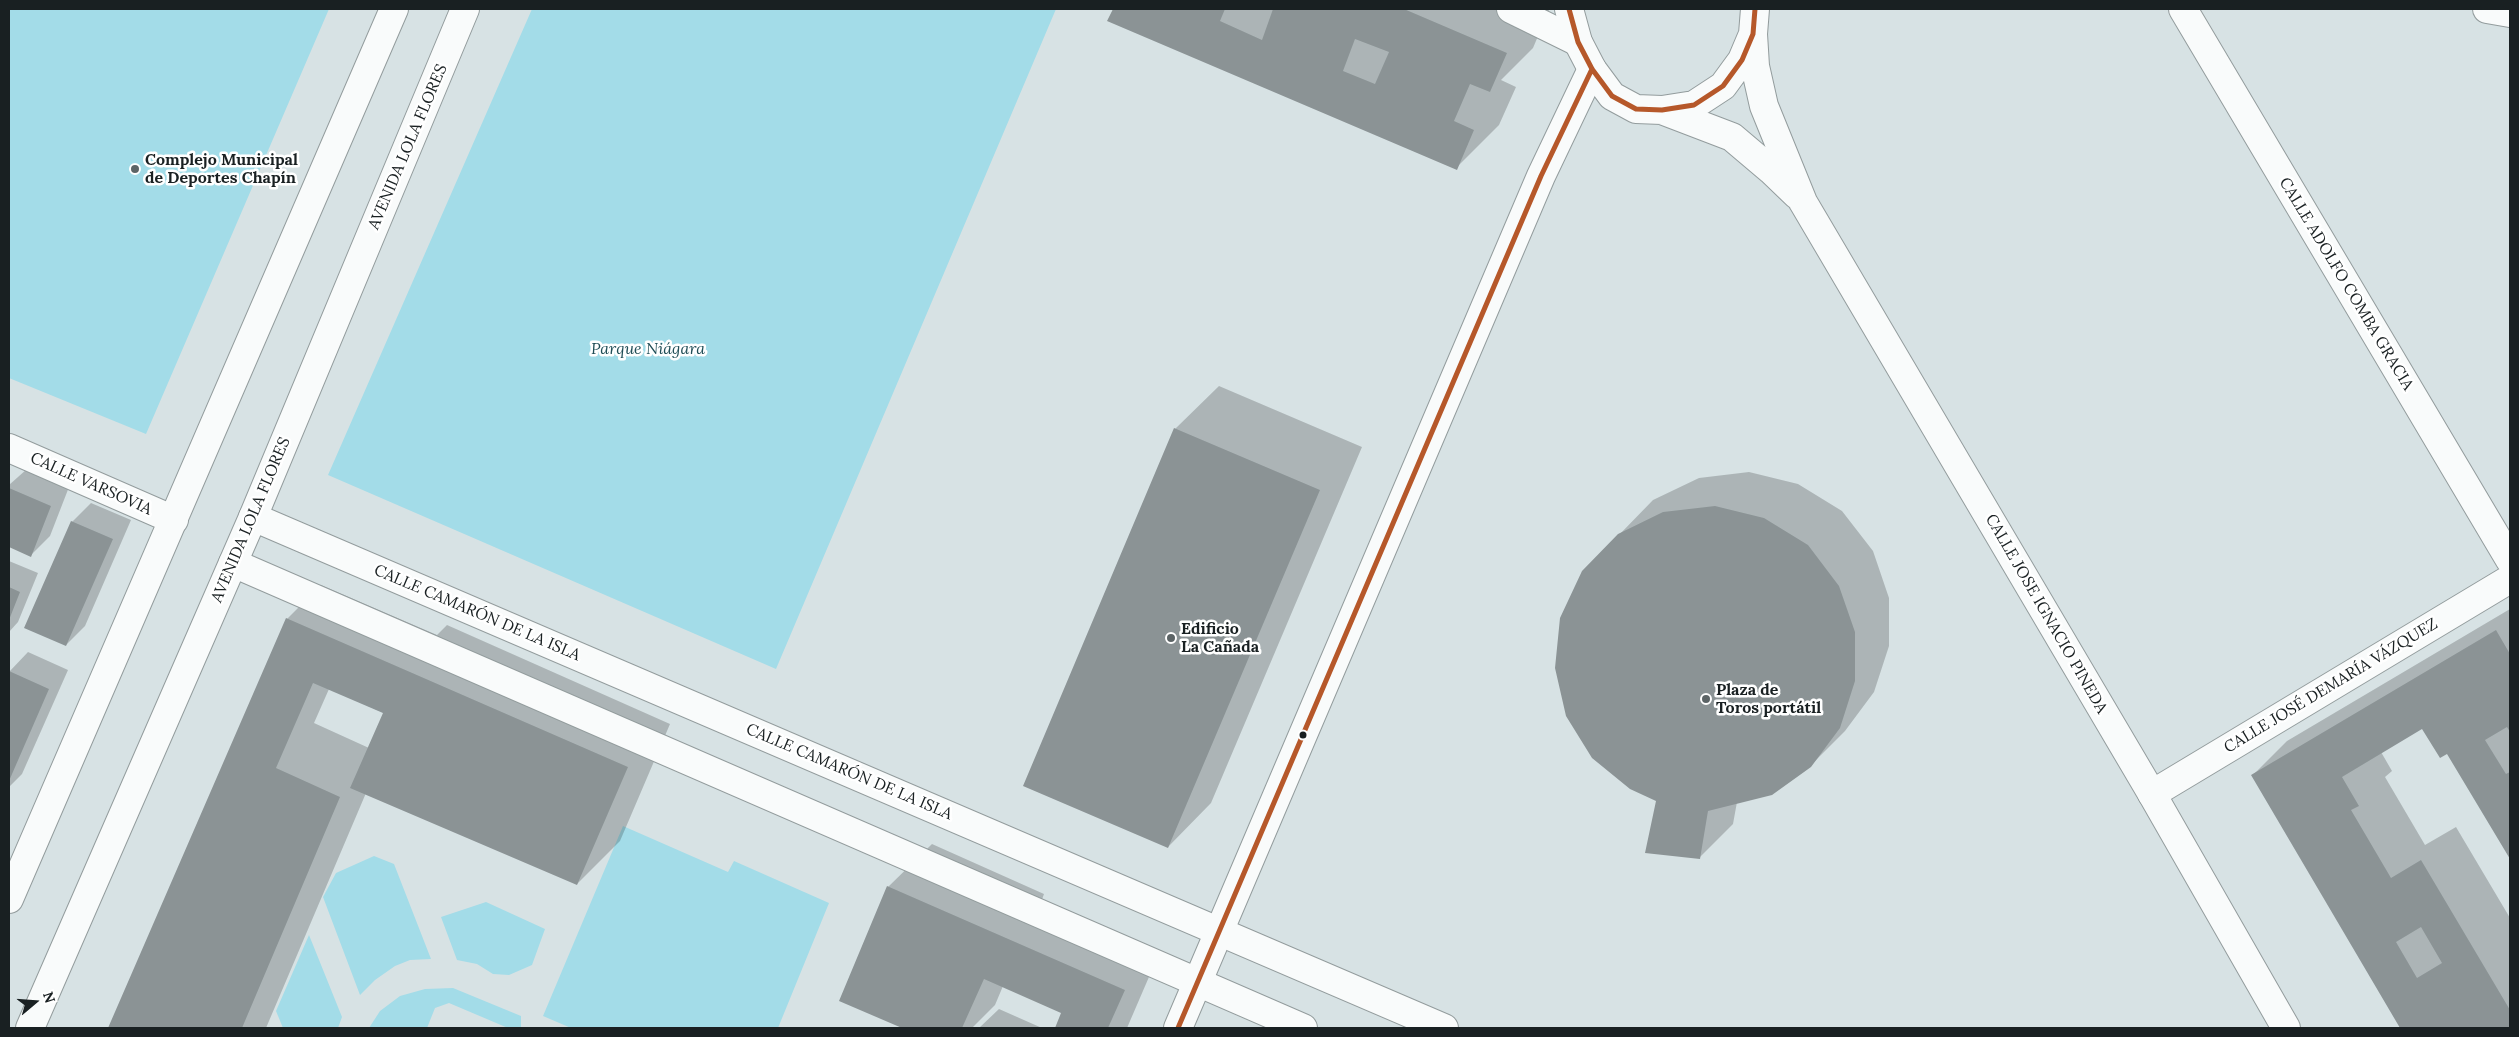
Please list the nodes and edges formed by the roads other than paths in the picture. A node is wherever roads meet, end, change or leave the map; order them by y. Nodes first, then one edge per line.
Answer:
1 (394, 9) edge
2 (465, 9) edge
3 (1511, 9) edge
4 (1569, 9) edge
5 (2183, 9) edge
6 (2487, 9) edge
7 (2510, 13) edge
8 (1754, 21) edge
9 (1578, 42) junction
10 (1592, 69) junction
11 (1662, 110) junction
12 (1803, 202) junction
13 (9, 448) edge
14 (253, 517) junction
15 (174, 520) junction
16 (2510, 560) edge
17 (233, 563) junction
18 (2510, 579) edge
19 (2152, 794) junction
20 (10, 891) edge
21 (1219, 931) junction
22 (1198, 983) junction
23 (30, 1028) edge
24 (1178, 1028) edge
25 (1303, 1028) edge
26 (1444, 1028) edge
27 (2286, 1028) edge

1 - 15 street
2 - 14 street, AVENIDA LOLA FLORES
3 - 9 street
4 - 9 street
5 - 16 street, CALLE ADOLFO COMBA GRACIA
6 - 7 street
8 - 11 street
8 - 12 street, CALLE JOSE IGNACIO PINEDA
9 - 10 street
10 - 11 street
10 - 21 street
11 - 12 street, CALLE JOSE IGNACIO PINEDA
12 - 19 street, CALLE JOSE IGNACIO PINEDA
13 - 15 street, CALLE VARSOVIA
14 - 17 street, AVENIDA LOLA FLORES
14 - 21 street, CALLE CAMARÓN DE LA ISLA
15 - 20 street
17 - 22 street
17 - 23 street, AVENIDA LOLA FLORES
18 - 19 street, CALLE JOSÉ DEMARÍA VÁZQUEZ
19 - 27 street, CALLE JOSE IGNACIO PINEDA
21 - 22 street
21 - 26 street, CALLE CAMARÓN DE LA ISLA
22 - 24 street
22 - 25 street

